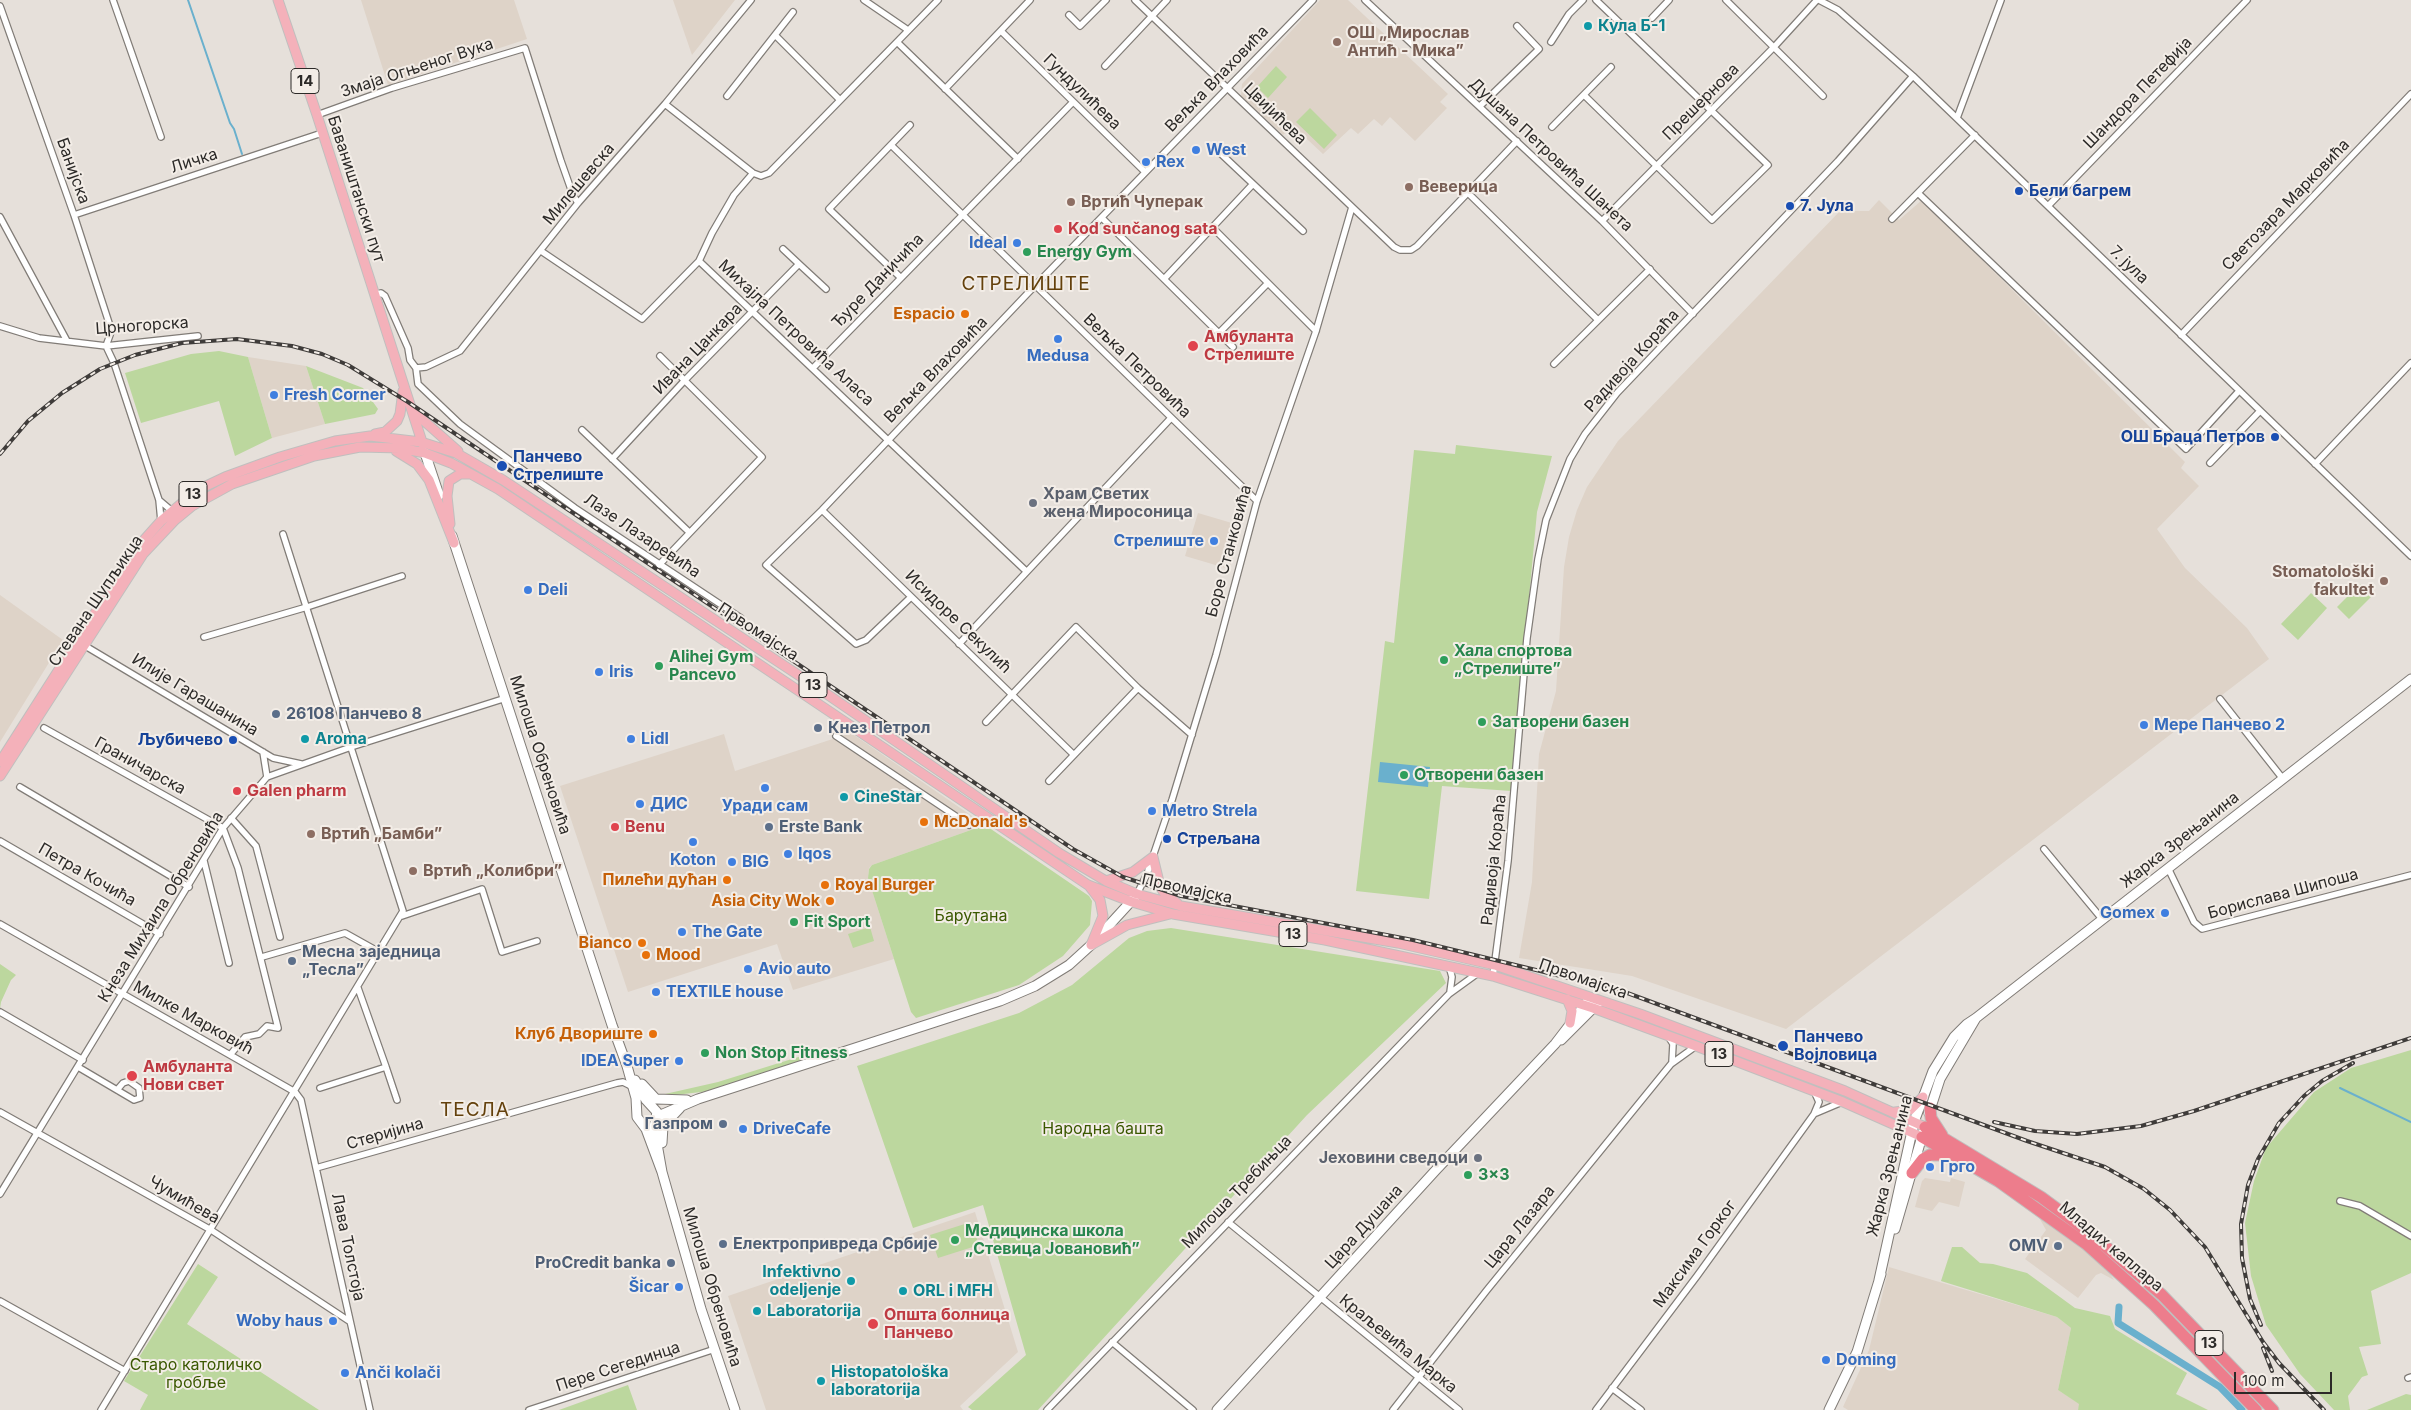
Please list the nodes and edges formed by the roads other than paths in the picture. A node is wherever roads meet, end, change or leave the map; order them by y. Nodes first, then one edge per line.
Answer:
1 (113, 0) edge
2 (278, 0) edge
3 (750, 0) edge
4 (864, 0) edge
5 (938, 0) edge
6 (1030, 0) edge
7 (1106, 0) edge
8 (1135, 0) edge
9 (1167, 0) edge
10 (1313, 0) edge
11 (1365, 0) edge
12 (1583, 0) edge
13 (1596, 0) edge
14 (1669, 0) edge
15 (1726, 0) edge
16 (1818, 0) edge
17 (2002, 0) edge
18 (2247, 0) edge
19 (1831, 3) edge
20 (0, 6) edge
21 (793, 12) dead end
22 (1069, 15) dead end
23 (1152, 16) junction
24 (1652, 18) dead end
25 (2, 19) edge
26 (1517, 26) dead end
27 (908, 30) junction
28 (1001, 31) junction
29 (775, 35) junction
30 (897, 42) junction
31 (1551, 42) dead end
32 (1775, 46) junction
33 (1105, 66) dead end
34 (1612, 67) dead end
35 (1913, 76) junction
36 (1228, 88) junction
37 (945, 89) junction
38 (2411, 94) edge
39 (1584, 95) junction
40 (727, 96) dead end
41 (1823, 96) dead end
42 (840, 100) junction
43 (1073, 102) junction
44 (665, 104) junction
45 (1480, 106) junction
46 (1711, 111) junction
47 (317, 115) junction
48 (1957, 118) junction
49 (910, 125) dead end
50 (1552, 127) dead end
51 (322, 133) junction
52 (1975, 135) junction
53 (161, 137) dead end
54 (1517, 142) junction
55 (892, 145) junction
56 (1217, 150) dead end
57 (1018, 159) junction
58 (1657, 166) junction
59 (1145, 172) junction
60 (753, 173) junction
61 (1253, 184) junction
62 (1468, 194) junction
63 (1919, 194) junction
64 (578, 203) junction
65 (2048, 206) junction
66 (1352, 207) junction
67 (74, 215) junction
68 (962, 215) junction
69 (0, 217) edge
70 (1102, 218) junction
71 (1892, 219) dead end
72 (1602, 221) junction
73 (1213, 228) junction
74 (1303, 231) dead end
75 (783, 249) dead end
76 (541, 252) junction
77 (699, 261) junction
78 (799, 264) junction
79 (1650, 269) junction
80 (900, 277) junction
81 (1164, 279) junction
82 (1268, 283) junction
83 (1035, 286) junction
84 (826, 289) dead end
85 (374, 295) junction
86 (754, 311) junction
87 (1693, 314) junction
88 (1598, 320) junction
89 (0, 326) edge
90 (1316, 331) junction
91 (1219, 332) junction
92 (2181, 335) junction
93 (198, 336) dead end
94 (67, 341) junction
95 (106, 346) junction
96 (1233, 348) dead end
97 (660, 356) dead end
98 (2411, 363) edge
99 (1554, 364) dead end
100 (416, 368) junction
101 (813, 368) junction
102 (685, 380) junction
103 (403, 388) junction
104 (2240, 391) junction
105 (410, 408) junction
106 (2260, 411) junction
107 (1171, 418) junction
108 (582, 430) dead end
109 (370, 436) junction
110 (888, 439) junction
111 (422, 442) junction
112 (377, 447) junction
113 (425, 453) junction
114 (467, 459) junction
115 (612, 459) junction
116 (2210, 463) dead end
117 (2316, 464) junction
118 (474, 474) junction
119 (159, 500) junction
120 (1257, 501) junction
121 (822, 510) junction
122 (172, 511) junction
123 (161, 521) junction
124 (451, 532) junction
125 (688, 532) junction
126 (284, 534) dead end
127 (454, 543) junction
128 (2411, 555) edge
129 (659, 565) junction
130 (1026, 571) junction
131 (402, 576) dead end
132 (911, 597) junction
133 (307, 607) junction
134 (741, 618) dead end
135 (204, 637) dead end
136 (81, 643) junction
137 (959, 644) junction
138 (2411, 670) edge
139 (2411, 678) edge
140 (2400, 685) junction
141 (1138, 688) junction
142 (1012, 694) junction
143 (506, 698) junction
144 (2220, 699) dead end
145 (986, 722) dead end
146 (44, 728) dead end
147 (1192, 735) junction
148 (836, 736) dead end
149 (351, 747) junction
150 (263, 752) junction
151 (1074, 755) junction
152 (0, 762) edge
153 (303, 764) junction
154 (0, 776) edge
155 (267, 777) junction
156 (2283, 778) junction
157 (1049, 781) dead end
158 (20, 787) dead end
159 (231, 818) junction
160 (969, 825) dead end
161 (223, 828) junction
162 (0, 841) edge
163 (2044, 849) dead end
164 (1153, 857) junction
165 (204, 861) junction
166 (2168, 868) junction
167 (2411, 875) edge
168 (1106, 881) junction
169 (1088, 885) junction
170 (189, 887) junction
171 (1134, 898) junction
172 (1181, 906) junction
173 (1173, 914) junction
174 (402, 916) junction
175 (2102, 920) junction
176 (0, 924) edge
177 (160, 934) junction
178 (280, 937) dead end
179 (537, 941) dead end
180 (1091, 945) junction
181 (379, 952) junction
182 (262, 957) junction
183 (229, 963) dead end
184 (1495, 965) junction
185 (1449, 966) junction
186 (1478, 973) junction
187 (1494, 976) junction
188 (358, 988) junction
189 (1449, 994) junction
190 (123, 995) junction
191 (1567, 999) junction
192 (1596, 999) junction
193 (1589, 1007) junction
194 (0, 1012) edge
195 (1976, 1018) junction
196 (1570, 1024) junction
197 (1668, 1036) junction
198 (1554, 1044) junction
199 (1696, 1046) junction
200 (230, 1055) junction
201 (83, 1060) junction
202 (1671, 1064) junction
203 (627, 1066) junction
204 (78, 1067) junction
205 (386, 1067) junction
206 (633, 1077) junction
207 (633, 1087) junction
208 (320, 1088) dead end
209 (117, 1090) dead end
210 (1814, 1090) junction
211 (295, 1092) junction
212 (1923, 1097) junction
213 (397, 1100) dead end
214 (1844, 1102) junction
215 (684, 1103) junction
216 (651, 1105) junction
217 (1930, 1108) junction
218 (637, 1111) junction
219 (0, 1112) edge
220 (1892, 1112) junction
221 (1814, 1114) junction
222 (655, 1120) junction
223 (642, 1124) junction
224 (1918, 1129) junction
225 (37, 1132) junction
226 (1945, 1138) junction
227 (1954, 1155) junction
228 (660, 1160) junction
229 (316, 1168) junction
230 (662, 1172) junction
231 (1912, 1173) junction
232 (0, 1194) edge
233 (2340, 1201) dead end
234 (1228, 1222) junction
235 (211, 1230) junction
236 (2411, 1236) edge
237 (1879, 1280) junction
238 (1319, 1298) junction
239 (0, 1301) edge
240 (350, 1321) junction
241 (1112, 1342) junction
242 (715, 1350) junction
243 (126, 1371) junction
244 (1418, 1377) junction
245 (1612, 1388) junction
246 (101, 1410) edge
247 (370, 1410) edge
248 (529, 1410) edge
249 (735, 1410) edge
250 (1047, 1410) edge
251 (1194, 1410) edge
252 (1217, 1410) edge
253 (1393, 1410) edge
254 (1458, 1410) edge
255 (1596, 1410) edge
256 (1640, 1410) edge
257 (1829, 1410) edge
258 (2256, 1410) edge
259 (2273, 1410) edge

1 - 53 street
2 - 47 main road, Баваништански пут / 14
3 - 44 street, Милешевска
4 - 27 street
5 - 27 street
6 - 28 street
7 - 22 street
8 - 23 street, Цвијићева
9 - 23 street
10 - 36 street, Вељка Влаховића
11 - 45 street, Душана Петровића Шанета
12 - 31 street
13 - 46 street
14 - 24 street
15 - 32 street
16 - 19 street, 7. јула
16 - 32 street, Прешернова
17 - 48 street
18 - 65 street, Шандора Петефија
19 - 35 street, 7. јула
20 - 25 street, Банијска
21 - 29 street
23 - 33 street
23 - 36 street, Цвијићева
25 - 67 street, Банијска
26 - 45 street
27 - 30 street
28 - 37 street
28 - 43 street, Гундулићева
29 - 40 street
29 - 42 street
30 - 37 street
30 - 42 street
32 - 41 street
32 - 46 street, Прешернова
34 - 39 street
35 - 48 street, 7. јула
35 - 87 street, Радивоја Кораћа
36 - 59 street, Вељка Влаховића
36 - 66 street, Цвијићева
37 - 57 street
38 - 92 street, Светозара Марковића
39 - 50 street
39 - 58 street
42 - 60 street
43 - 57 street, Ђуре Даничића
43 - 59 street, Гундулићева
44 - 60 street
44 - 64 street, Милешевска
45 - 54 street, Душана Петровића Шанета
46 - 58 street, Прешернова
46 - 58 street
47 - 51 main road, Баваништански пут / 14
47 - 64 street, Змаја Огњеног Вука
48 - 52 street, 7. јула
49 - 55 street
51 - 67 street, Личка
51 - 85 main road, Баваништански пут / 14
52 - 63 street
52 - 65 street, 7. јула
54 - 62 street, Цвијићева
54 - 72 street, Душана Петровића Шанета
55 - 68 street, Вељка Петровића
55 - 80 street
56 - 61 street
57 - 68 street, Ђуре Даничића
58 - 72 street, Прешернова
59 - 70 street, Вељка Влаховића
60 - 77 street
61 - 73 street
61 - 74 street
62 - 66 street, Цвијићева
62 - 88 street
63 - 71 street
63 - 104 street
64 - 76 street, Милешевска
65 - 92 street, 7. јула
66 - 90 street, Боре Станковића
67 - 95 street, Банијска
68 - 80 street, Ђуре Даничића
68 - 83 street, Вељка Петровића
69 - 94 street
70 - 81 street
70 - 83 street, Вељка Влаховића
72 - 79 street, Душана Петровића Шанета
73 - 81 street
73 - 82 street
75 - 78 street
76 - 77 street
76 - 100 street, Милешевска
77 - 86 street, Михајла Петровића Аласа
78 - 84 street
78 - 86 street, Ивана Цанкара
79 - 87 street, Душана Петровића Шанета
79 - 88 street
80 - 101 street, Ђуре Даничића
81 - 91 street
82 - 90 street
82 - 91 street
83 - 107 street, Вељка Петровића
83 - 110 street, Вељка Влаховића
85 - 100 street
85 - 103 main road, Баваништански пут / 14
86 - 101 street, Михајла Петровића Аласа
86 - 102 street, Ивана Цанкара
87 - 184 street, Радивоја Кораћа
88 - 99 street
89 - 94 street, Црногорска
90 - 120 street, Боре Станковића
91 - 96 street
92 - 104 street, 7. јула
93 - 95 street, Црногорска
94 - 95 street, Црногорска
95 - 119 street
97 - 102 street
98 - 117 street
100 - 129 street, Лазе Лазаревића
101 - 110 street, Михајла Петровића Аласа
102 - 115 street, Ивана Цанкара
102 - 125 street
103 - 105 main road, 14
103 - 109 main road
104 - 106 street, 7. јула
105 - 111 main road, 14
105 - 114 main road
106 - 116 street
106 - 117 street, 7. јула
107 - 120 street, Вељка Петровића
107 - 130 street
108 - 115 street
109 - 111 main road, Стевана Шупљикца / 13
109 - 122 main road, Стевана Шупљикца / 13
110 - 121 street, Вељка Влаховића
110 - 130 street, Михајла Петровића Аласа
111 - 113 main road, 14
111 - 114 main road, Првомајска / 13
112 - 113 main road, Стевана Шупљикца / 13
112 - 127 main road
112 - 136 main road, Стевана Шупљикца / 13
113 - 118 main road, Првомајска / 13
113 - 124 street, Милоша Обреновића
114 - 168 main road, Првомајска / 13
115 - 125 street
117 - 128 street, 7. јула
118 - 124 main road
118 - 169 main road, Првомајска / 13
119 - 122 street
119 - 123 street
120 - 147 street, Боре Станковића
121 - 132 street, Исидоре Секулић
121 - 132 street, Вељка Влаховића
122 - 123 main road, Стевана Шупљикца / 13
123 - 136 main road, Стевана Шупљикца / 13
124 - 127 street, Милоша Обреновића
125 - 129 street
126 - 133 street
127 - 143 street, Милоша Обреновића
129 - 134 street, Лазе Лазаревића
130 - 137 street
131 - 133 street
132 - 137 street, Исидоре Секулић
133 - 135 street
133 - 149 street
136 - 150 street, Илије Гарашанина
136 - 152 main road, Стевана Шупљикца / 13
136 - 154 main road, Стевана Шупљикца / 13
137 - 142 street, Исидоре Секулић
138 - 140 street, Жарка Зрењанина
139 - 140 street, Жарка Зрењанина
140 - 156 street, Жарка Зрењанина
141 - 142 street
141 - 147 street
141 - 151 street
142 - 145 street
142 - 151 street, Исидоре Секулић
143 - 149 street, Кнеза Михаила Обреновића
143 - 203 street, Милоша Обреновића
144 - 156 street
146 - 161 street, Граничарска
147 - 164 street, Боре Станковића
148 - 160 street
149 - 153 street, Кнеза Михаила Обреновића
149 - 174 street
150 - 153 street, Илије Гарашанина
150 - 155 street
151 - 157 street
153 - 155 street, Кнеза Михаила Обреновића
155 - 159 street, Кнеза Михаила Обреновића
156 - 166 street, Жарка Зрењанина
158 - 170 street
159 - 161 street, Кнеза Михаила Обреновића
159 - 178 street
161 - 165 street, Кнеза Михаила Обреновића
161 - 182 street
162 - 177 street, Петра Кочића
163 - 175 street
164 - 168 main road
164 - 171 street, Боре Станковића
164 - 172 main road
165 - 170 street, Кнеза Михаила Обреновића
165 - 183 street
166 - 167 street, Борислава Шипоша
166 - 175 street, Жарка Зрењанина
168 - 171 main road, Првомајска / 13
169 - 171 main road, Првомајска / 13
169 - 180 main road
170 - 177 street, Кнеза Михаила Обреновића
171 - 172 main road, Првомајска / 13
171 - 173 main road, Првомајска / 13
171 - 180 street
172 - 184 main road, Првомајска / 13
173 - 180 main road
173 - 185 main road, Првомајска / 13
174 - 179 street
174 - 181 street
175 - 195 street, Жарка Зрењанина
176 - 190 street, Милке Марковић
177 - 190 street, Кнеза Михаила Обреновића
180 - 215 street
181 - 182 street
181 - 188 street
182 - 200 street
184 - 187 street, Радивоја Кораћа
184 - 192 main road, Првомајска / 13
185 - 186 main road, Првомајска / 13
185 - 189 street
186 - 187 main road, Првомајска / 13
186 - 189 street, Милоша Требињца
187 - 191 main road, Првомајска / 13
188 - 205 street
188 - 211 street
189 - 234 street, Милоша Требињца
190 - 200 street, Милке Марковић
190 - 201 street, Кнеза Михаила Обреновића
191 - 193 main road, Првомајска / 13
191 - 196 main road
192 - 193 street, Цара Душана
192 - 220 main road, Првомајска / 13
193 - 196 street, Цара Душана
193 - 197 main road, Првомајска / 13
193 - 198 street, Цара Душана
194 - 201 street
195 - 212 street, Жарка Зрењанина
195 - 217 street, Жарка Зрењанина
196 - 198 street, Цара Душана
197 - 199 main road, Првомајска / 13
197 - 202 street
198 - 238 street, Цара Душана
199 - 202 street, Цара Лазара
199 - 210 main road, Првомајска / 13
200 - 211 street, Милке Марковић
201 - 204 street, Кнеза Михаила Обреновића
202 - 244 street, Цара Лазара
203 - 206 street
203 - 207 street
204 - 209 street
204 - 225 street, Кнеза Михаила Обреновића
205 - 208 street
205 - 213 street
206 - 215 street
206 - 216 street
207 - 218 street
207 - 229 street, Стеријина
210 - 214 main road, Првомајска / 13
210 - 221 street
211 - 229 street, Лава Толстоја
211 - 235 street
212 - 220 main road
212 - 224 street, Жарка Зрењанина
214 - 221 street
214 - 224 main road, Првомајска / 13
215 - 216 street
215 - 222 street
215 - 228 street
216 - 218 street
216 - 222 street
217 - 224 street, Жарка Зрењанина
217 - 226 highway
218 - 223 street
219 - 225 street, Чумићева
220 - 224 main road, Првомајска / 13
221 - 245 street, Максима Горког
222 - 223 street
222 - 228 street
223 - 230 street
224 - 226 highway, 13
224 - 227 highway, Младих каплара / 13
224 - 231 street, Жарка Зрењанина
224 - 237 street, Жарка Зрењанина
225 - 232 street, Кнеза Михаила Обреновића
225 - 235 street, Чумићева
226 - 259 highway, Младих каплара / 13
227 - 231 highway
227 - 258 highway, Младих каплара / 13
228 - 230 street
229 - 240 street, Лава Толстоја
230 - 242 street, Милоша Обреновића
231 - 237 street, Жарка Зрењанина
233 - 236 street
234 - 238 street, Краљевића Марка
234 - 241 street, Милоша Требињца
235 - 240 street, Чумићева
235 - 243 street
237 - 257 street, Жарка Зрењанина
238 - 244 street, Краљевића Марка
238 - 252 street, Цара Душана
239 - 243 street
240 - 247 street, Лава Толстоја
241 - 250 street, Милоша Требињца
241 - 251 street
242 - 248 street, Пере Сегединца
242 - 249 street, Милоша Обреновића
243 - 246 street
244 - 253 street, Цара Лазара
244 - 254 street, Краљевића Марка
245 - 255 street, Максима Горког
245 - 256 street

